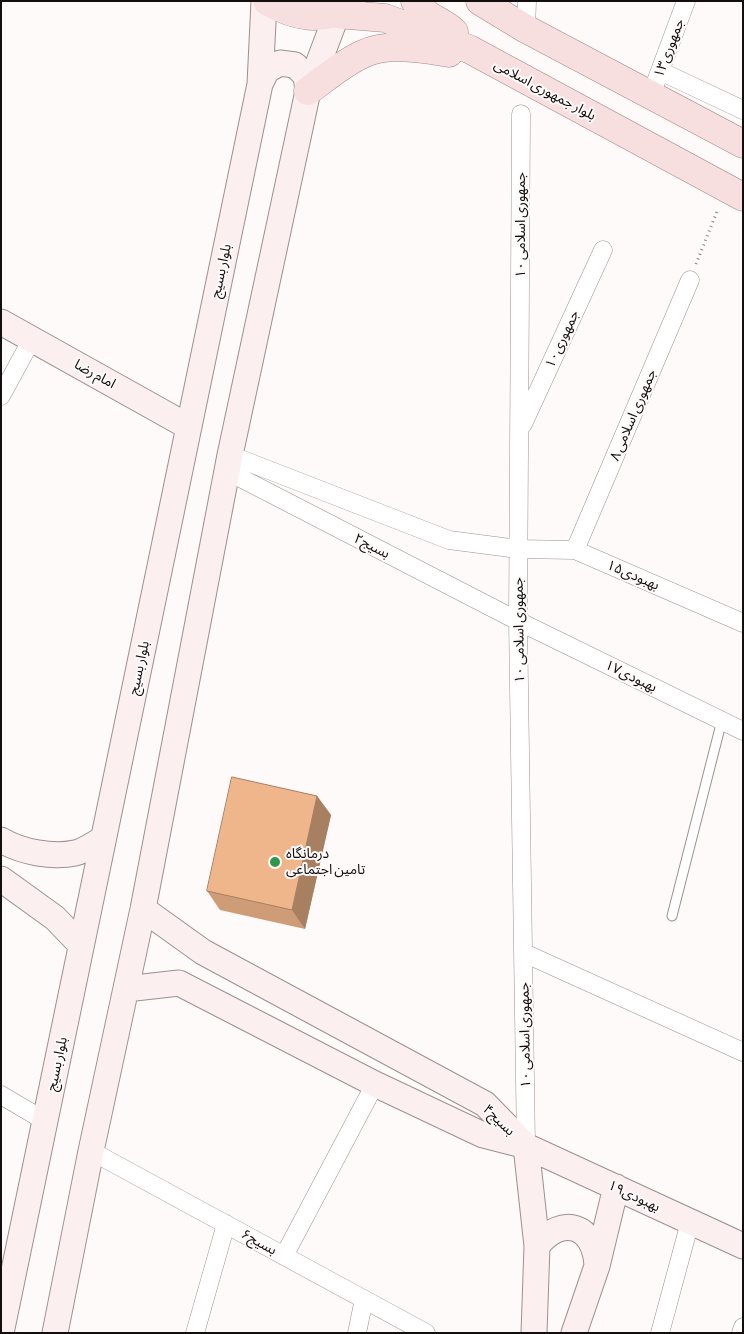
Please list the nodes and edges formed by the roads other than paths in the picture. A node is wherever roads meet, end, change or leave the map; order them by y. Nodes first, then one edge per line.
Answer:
1 (265, 1) edge
2 (361, 1) edge
3 (415, 1) edge
4 (480, 1) edge
5 (527, 1) edge
6 (686, 1) edge
7 (337, 14) junction
8 (526, 29) junction
9 (469, 49) junction
10 (493, 62) junction
11 (656, 83) junction
12 (260, 84) junction
13 (308, 92) junction
14 (743, 110) edge
15 (521, 114) dead end
16 (743, 144) edge
17 (734, 192) edge
18 (603, 250) dead end
19 (690, 280) road end
20 (1, 322) edge
21 (32, 339) junction
22 (1, 396) edge
23 (189, 427) junction
24 (520, 429) junction
25 (228, 463) junction
26 (518, 549) junction
27 (576, 550) junction
28 (518, 621) junction
29 (743, 623) edge
30 (722, 720) junction
31 (743, 731) edge
32 (104, 838) junction
33 (1, 840) edge
34 (1, 879) edge
35 (143, 909) junction
36 (672, 916) dead end
37 (81, 945) junction
38 (524, 953) junction
39 (126, 988) junction
40 (743, 1052) edge
41 (375, 1084) junction
42 (1, 1095) edge
43 (45, 1121) junction
44 (526, 1146) junction
45 (91, 1150) junction
46 (616, 1187) junction
47 (690, 1222) junction
48 (226, 1224) junction
49 (537, 1246) junction
50 (743, 1246) edge
51 (284, 1256) junction
52 (597, 1266) junction
53 (364, 1299) junction
54 (4, 1305) edge
55 (743, 1327) edge
56 (2, 1333) edge
57 (55, 1333) edge
58 (194, 1333) edge
59 (357, 1333) edge
60 (426, 1333) edge
61 (534, 1333) edge
62 (574, 1333) edge
63 (660, 1333) edge
64 (741, 1333) edge

1 - 7 main road
1 - 12 main road, بلوار بسیج
2 - 7 main road
3 - 9 main road
4 - 8 main road
5 - 8 street
6 - 11 street, جمهوری۱۳
7 - 9 main road, بلوار جمهوری اسلامی
7 - 13 main road
8 - 11 main road
9 - 10 main road, بلوار جمهوری اسلامی
10 - 13 main road
10 - 17 main road, بلوار جمهوری اسلامی
11 - 14 street
11 - 16 main road
12 - 13 main road
12 - 23 main road, بلوار بسیج
13 - 25 main road
15 - 24 street, جمهوری اسلامی ۱۰
18 - 24 street, جمهوری۱۰
19 - 27 street, جمهوری اسلامی ۸
20 - 21 main road, امام رضا
21 - 22 street
21 - 23 main road, امام رضا
23 - 32 main road, بلوار بسیج
24 - 26 street, جمهوری اسلامی ۱۰
25 - 26 street
25 - 28 street, بسیج۲
25 - 35 main road
26 - 27 street, بهبودی۱۵
26 - 28 street, جمهوری اسلامی ۱۰
27 - 29 street, بهبودی۱۵
28 - 30 street, بهبودی۱۷
28 - 38 street, جمهوری اسلامی ۱۰
30 - 31 street, بهبودی۱۷
30 - 36 lane
32 - 33 main road
32 - 37 main road, بلوار بسیج
34 - 37 main road
35 - 39 main road
35 - 44 main road, بسیج۴
37 - 43 main road, بلوار بسیج
38 - 40 street
38 - 44 street, جمهوری اسلامی ۱۰
39 - 41 main road, بسیج۴
39 - 45 main road
41 - 44 main road, بسیج۴
41 - 51 street
42 - 43 street
43 - 54 main road, بلوار بسیج
44 - 46 main road, بهبودی۱۹
44 - 49 main road
45 - 48 street, بسیج۶
45 - 57 main road
46 - 47 main road, بهبودی۱۹
46 - 52 main road
47 - 50 main road, بهبودی۱۹
47 - 63 street
48 - 51 street, بسیج۶
48 - 58 street
49 - 52 main road
49 - 61 main road
51 - 53 street, بسیج۶
52 - 62 main road
53 - 59 street
53 - 60 street, بسیج۶
54 - 56 main road, بلوار بسیج
55 - 64 street

